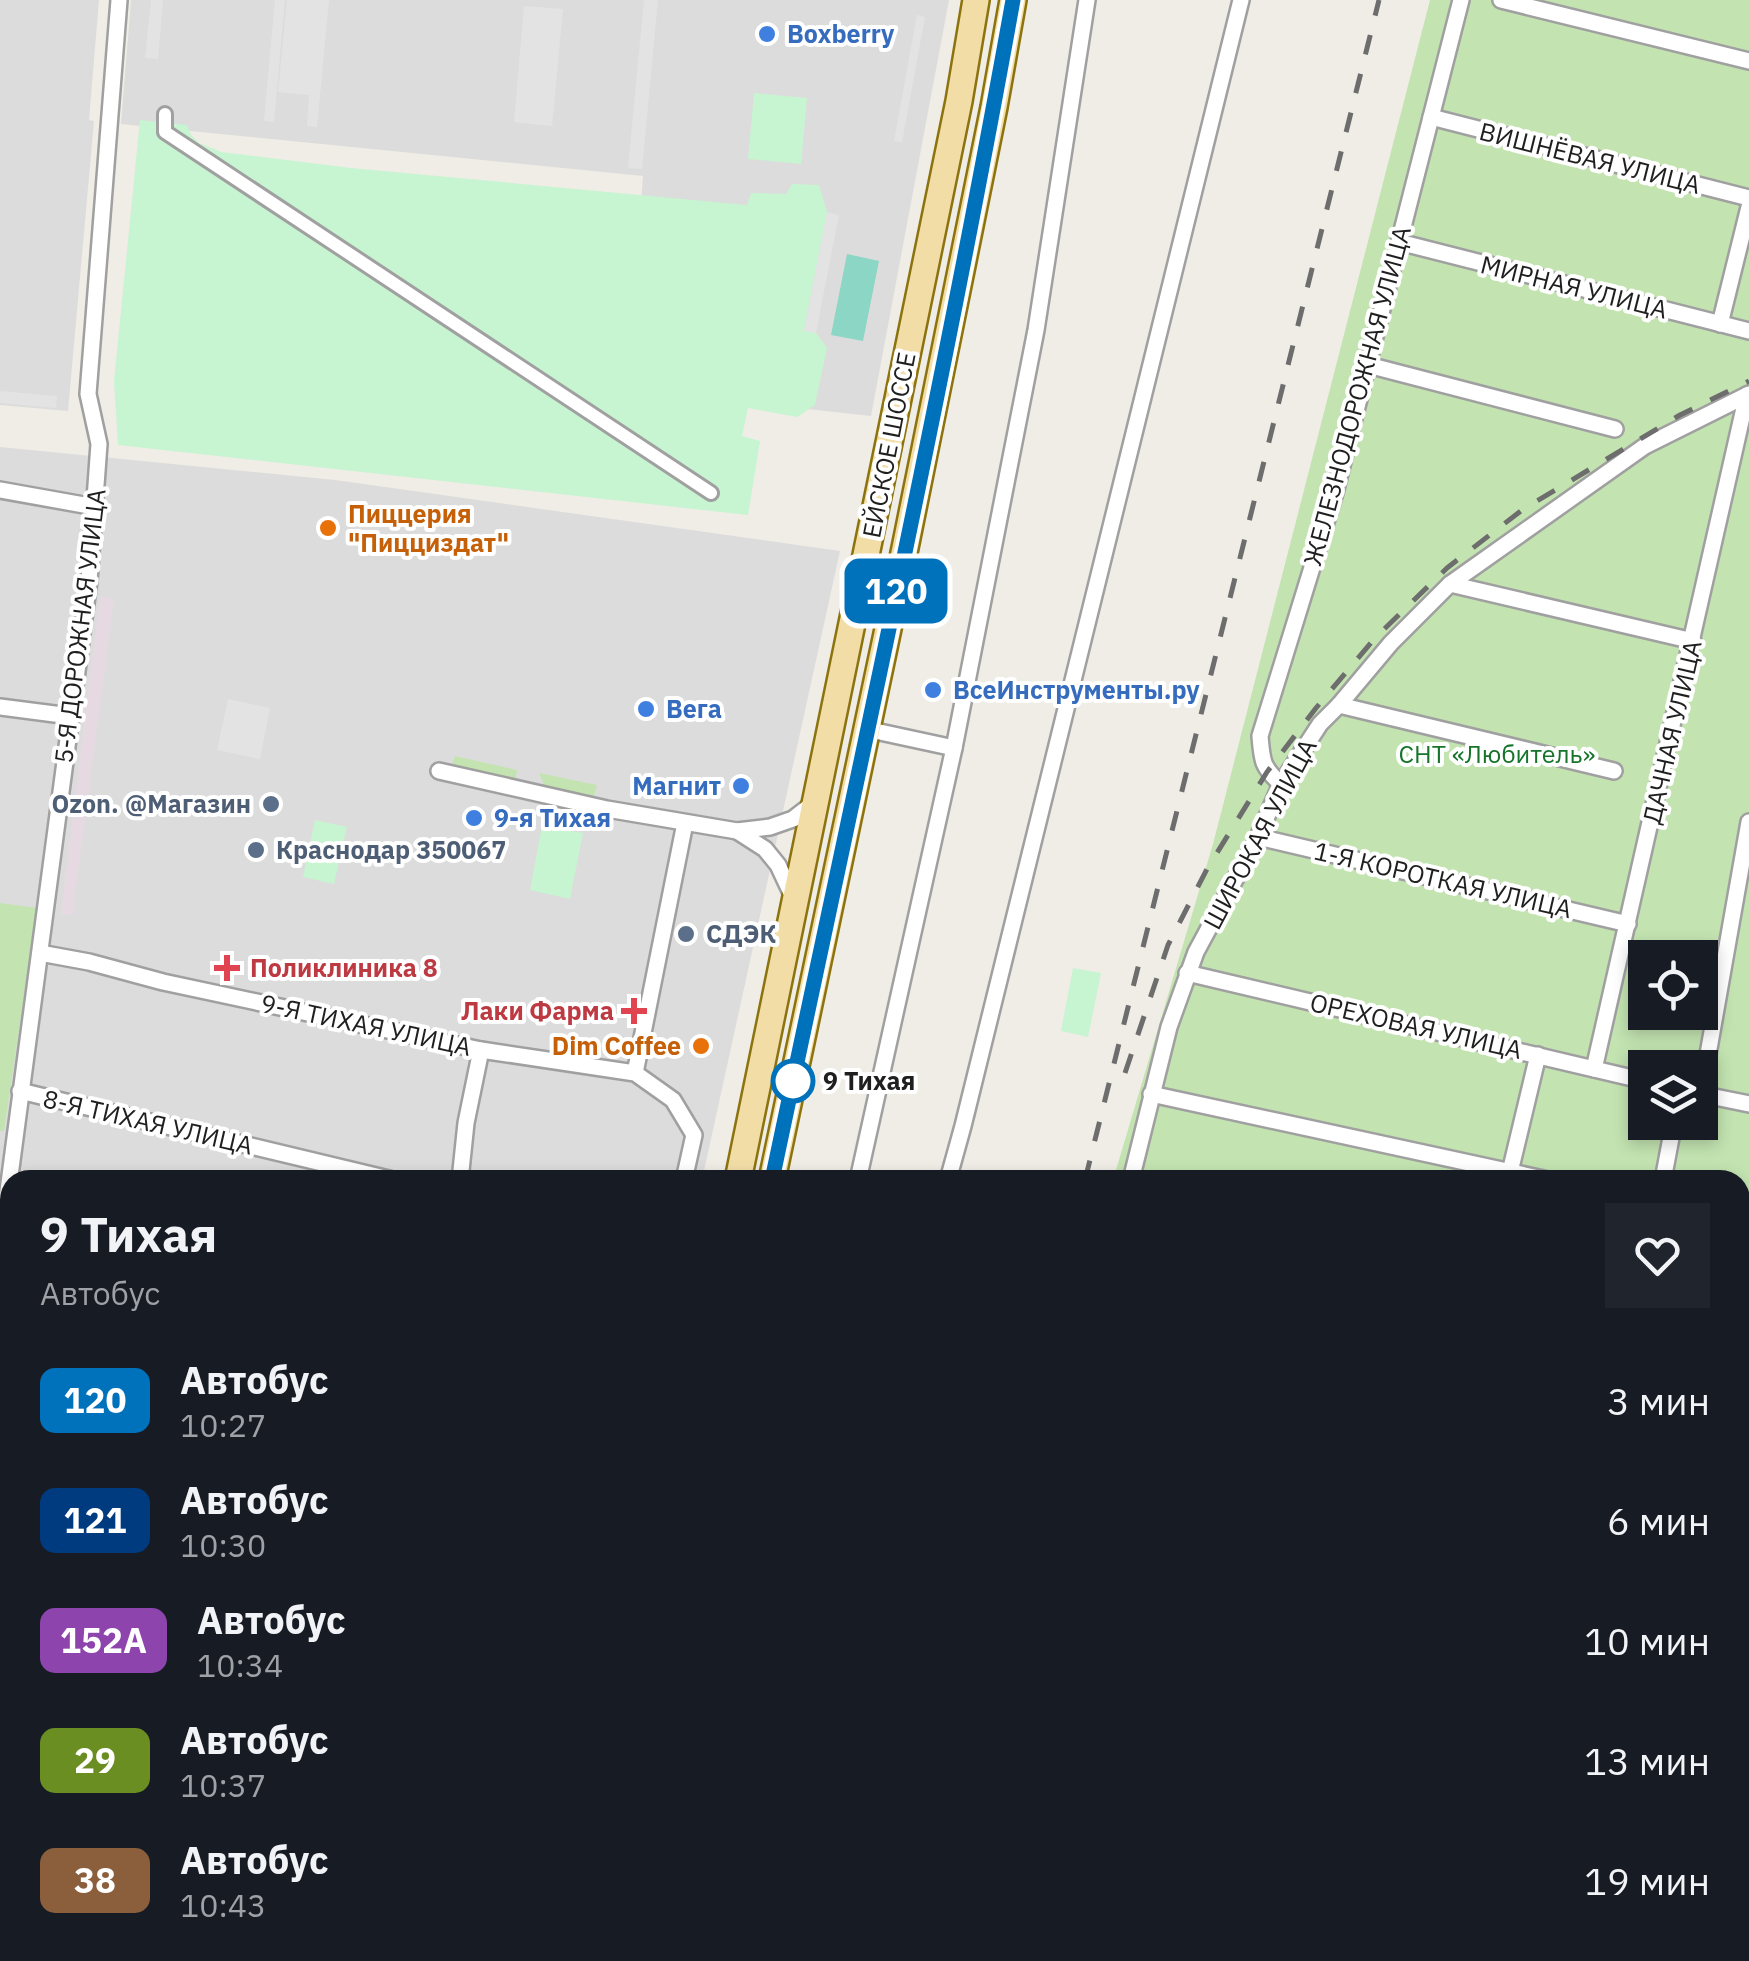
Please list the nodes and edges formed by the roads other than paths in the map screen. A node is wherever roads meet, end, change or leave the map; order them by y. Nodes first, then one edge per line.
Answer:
1 (119, 0) edge
2 (976, 0) edge
3 (1013, 0) edge
4 (1087, 0) edge
5 (1241, 0) edge
6 (1461, 0) edge
7 (1501, 0) edge
8 (1749, 61) edge
9 (166, 114) dead end
10 (1431, 118) junction
11 (1749, 198) edge
12 (1749, 207) edge
13 (1399, 242) junction
14 (1720, 324) junction
15 (1749, 331) edge
16 (1368, 366) junction
17 (1748, 394) edge
18 (1615, 429) dead end
19 (0, 490) edge
20 (712, 494) dead end
21 (96, 507) junction
22 (1450, 584) junction
23 (1692, 641) junction
24 (1339, 705) junction
25 (0, 707) edge
26 (70, 716) junction
27 (866, 729) junction
28 (954, 748) junction
29 (1614, 770) dead end
30 (439, 772) dead end
31 (1281, 784) junction
32 (815, 802) junction
33 (1749, 822) edge
34 (684, 823) junction
35 (737, 831) junction
36 (1258, 837) junction
37 (795, 900) junction
38 (1628, 924) junction
39 (40, 954) junction
40 (1187, 973) junction
41 (481, 1050) junction
42 (1708, 1050) edge
43 (1538, 1054) junction
44 (1594, 1069) junction
45 (635, 1073) junction
46 (1628, 1077) edge
47 (20, 1091) junction
48 (1151, 1094) junction
49 (1718, 1098) edge
50 (1749, 1104) edge
51 (1671, 1140) edge
52 (6, 1142) edge
53 (4, 1170) edge
54 (351, 1170) edge
55 (461, 1170) edge
56 (686, 1170) edge
57 (740, 1170) edge
58 (774, 1170) edge
59 (860, 1170) edge
60 (951, 1170) edge
61 (1133, 1170) edge
62 (1501, 1170) edge
63 (1510, 1170) edge
64 (1665, 1170) edge

1 - 21 street, 5-Я ДОРОЖНАЯ УЛИЦА
2 - 32 main road, ЕЙСКОЕ ШОССЕ
3 - 27 main road, ЕЙСКОЕ ШОССЕ
4 - 28 street
5 - 60 street
6 - 10 street, ЖЕЛЕЗНОДОРОЖНАЯ УЛИЦА
7 - 8 street
9 - 20 street
10 - 11 street, ВИШНЁВАЯ УЛИЦА
10 - 13 street, ЖЕЛЕЗНОДОРОЖНАЯ УЛИЦА
12 - 14 street
13 - 14 street, МИРНАЯ УЛИЦА
13 - 16 street, ЖЕЛЕЗНОДОРОЖНАЯ УЛИЦА
14 - 15 street, МИРНАЯ УЛИЦА
16 - 18 street
16 - 31 street, ЖЕЛЕЗНОДОРОЖНАЯ УЛИЦА
17 - 22 street, ШИРОКАЯ УЛИЦА
17 - 23 street, ДАЧНАЯ УЛИЦА
19 - 21 street
21 - 26 street, 5-Я ДОРОЖНАЯ УЛИЦА
22 - 23 street
22 - 24 street, ШИРОКАЯ УЛИЦА
23 - 38 street, ДАЧНАЯ УЛИЦА
24 - 29 street
24 - 31 street, ШИРОКАЯ УЛИЦА
25 - 26 street
26 - 39 street, 5-Я ДОРОЖНАЯ УЛИЦА
27 - 28 street
27 - 58 main road, ЕЙСКОЕ ШОССЕ
28 - 59 street
30 - 34 street
31 - 36 street, ШИРОКАЯ УЛИЦА
32 - 35 street
32 - 37 main road, ЕЙСКОЕ ШОССЕ
33 - 42 street
34 - 35 street
34 - 45 street
35 - 37 street
36 - 38 street, 1-Я КОРОТКАЯ УЛИЦА
36 - 40 street, ШИРОКАЯ УЛИЦА
37 - 57 main road, ЕЙСКОЕ ШОССЕ
38 - 44 street, ДАЧНАЯ УЛИЦА
39 - 41 street, 9-Я ТИХАЯ УЛИЦА
39 - 47 street, 5-Я ДОРОЖНАЯ УЛИЦА
40 - 43 street, ОРЕХОВАЯ УЛИЦА
40 - 48 street, ШИРОКАЯ УЛИЦА
41 - 45 street, 9-Я ТИХАЯ УЛИЦА
41 - 55 street
43 - 44 street, ОРЕХОВАЯ УЛИЦА
43 - 63 street
44 - 46 street, ОРЕХОВАЯ УЛИЦА
45 - 56 street
47 - 52 street, 5-Я ДОРОЖНАЯ УЛИЦА
47 - 54 street, 8-Я ТИХАЯ УЛИЦА
48 - 61 street, ШИРОКАЯ УЛИЦА
48 - 62 street
49 - 50 street
51 - 64 street
52 - 53 street, 5-Я ДОРОЖНАЯ УЛИЦА

